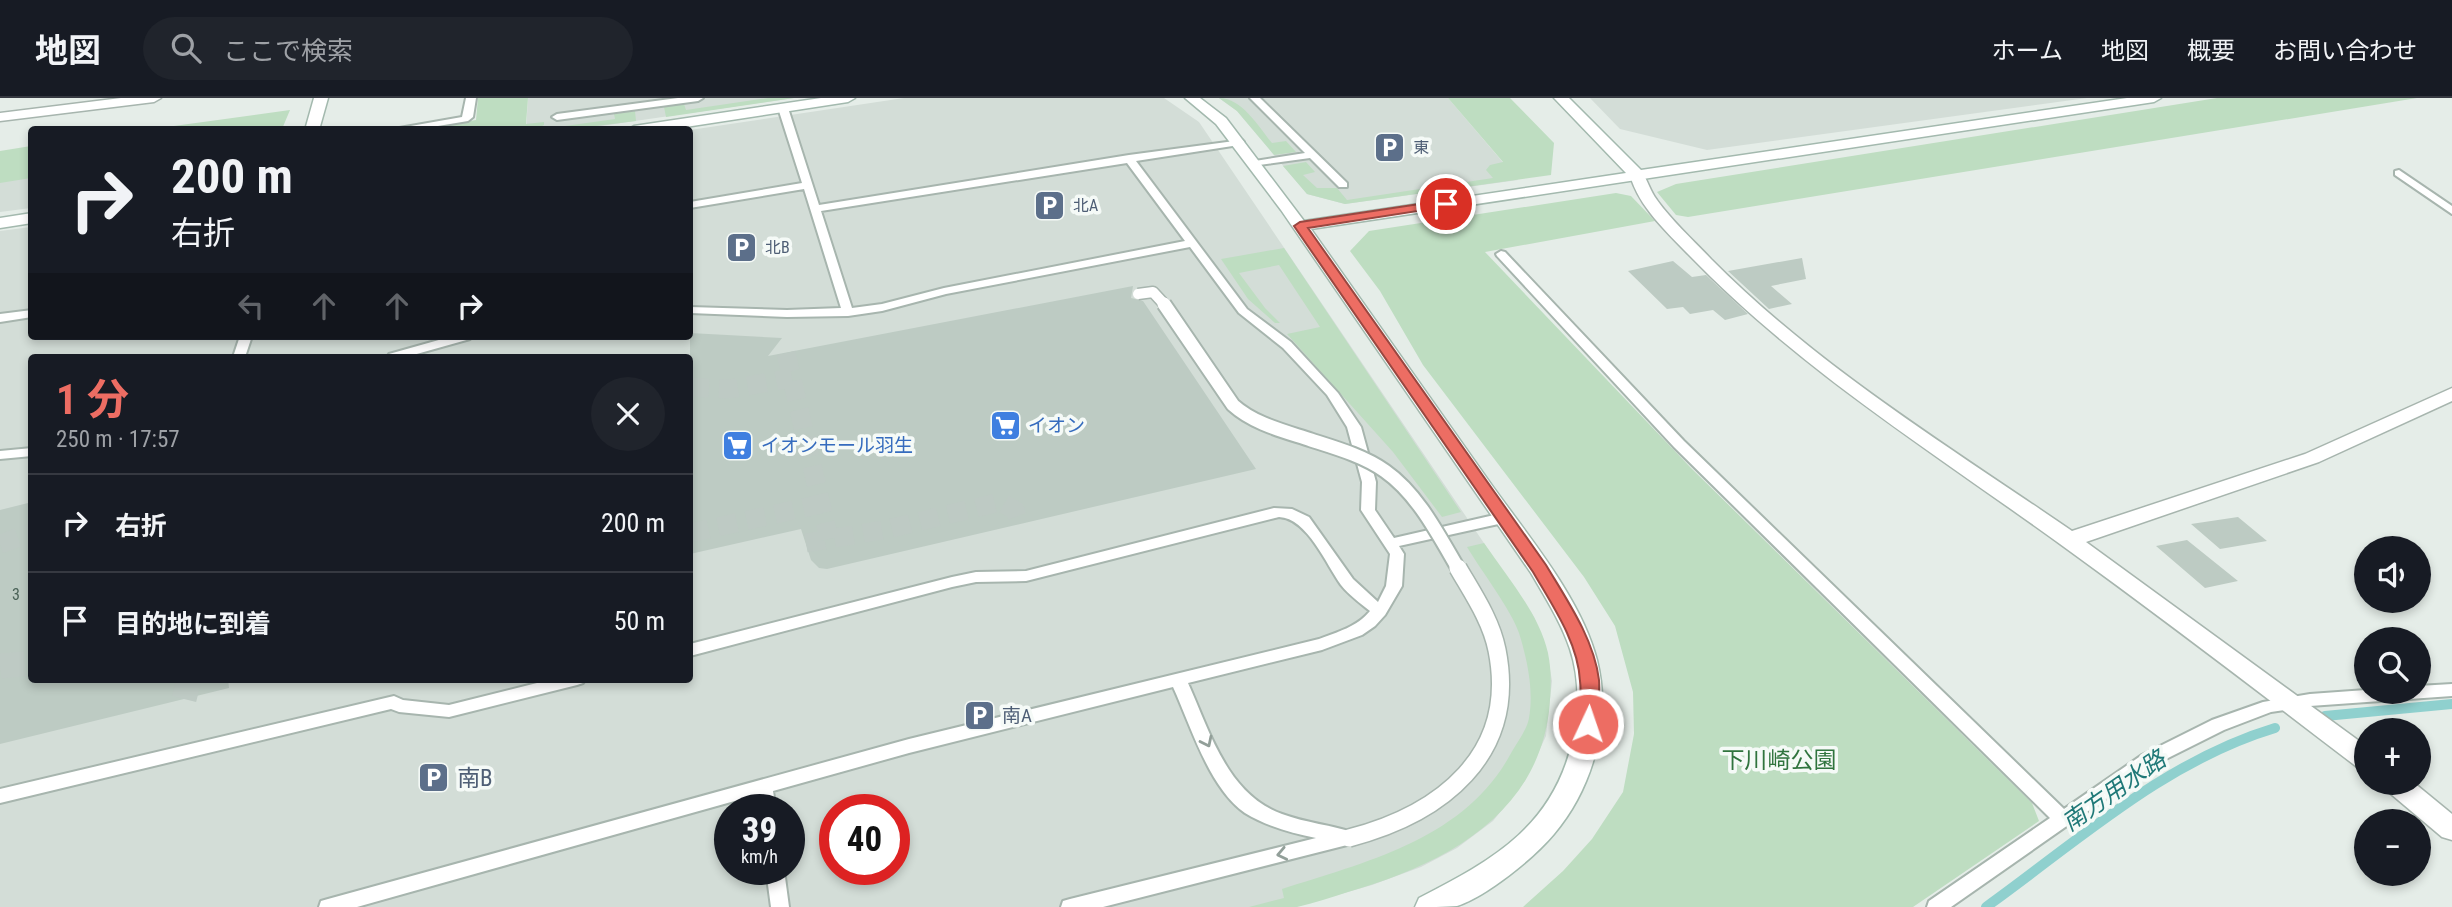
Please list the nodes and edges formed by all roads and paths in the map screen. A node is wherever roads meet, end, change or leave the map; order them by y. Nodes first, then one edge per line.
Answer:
1 (154, 98) edge
2 (321, 98) edge
3 (471, 98) edge
4 (698, 98) edge
5 (848, 98) edge
6 (1192, 98) edge
7 (1255, 98) edge
8 (1561, 98) edge
9 (2154, 98) edge
10 (646, 106) junction
11 (783, 107) junction
12 (0, 117) edge
13 (557, 117) dead end
14 (313, 126) edge
15 (419, 126) edge
16 (650, 126) edge
17 (657, 126) edge
18 (1238, 142) junction
19 (1313, 155) junction
20 (1129, 158) junction
21 (1255, 164) junction
22 (2399, 173) dead end
23 (1637, 174) junction
24 (1343, 185) dead end
25 (807, 186) junction
26 (693, 205) edge
27 (815, 209) junction
28 (2452, 211) edge
29 (28, 218) edge
30 (0, 222) edge
31 (1300, 226) junction
32 (1192, 243) junction
33 (1501, 254) dead end
34 (1138, 294) dead end
35 (693, 310) edge
36 (848, 312) junction
37 (28, 314) edge
38 (0, 318) edge
39 (452, 340) edge
40 (403, 354) edge
41 (2452, 394) edge
42 (28, 452) edge
43 (0, 454) edge
44 (1503, 519) junction
45 (2069, 540) junction
46 (1392, 543) junction
47 (1380, 611) junction
48 (693, 649) edge
49 (1178, 680) junction
50 (561, 683) edge
51 (2452, 690) edge
52 (2290, 704) junction
53 (2354, 751) edge
54 (764, 785) junction
55 (765, 794) edge
56 (2410, 795) edge
57 (0, 796) edge
58 (2063, 819) junction
59 (2452, 830) edge
60 (1349, 838) junction
61 (777, 885) edge
62 (328, 907) edge
63 (780, 907) edge
64 (1070, 907) edge
65 (1429, 907) edge
66 (1936, 907) edge

1 - 12 street
2 - 14 street
3 - 15 lane
4 - 10 lane
5 - 11 street
6 - 18 street
7 - 19 lane
8 - 23 street
9 - 23 street
10 - 13 lane
10 - 16 lane
11 - 17 street
11 - 25 lane
18 - 20 lane
18 - 21 street
19 - 21 lane
19 - 24 lane
20 - 27 lane
20 - 32 lane
21 - 31 street
22 - 28 lane
23 - 31 street
23 - 45 street
25 - 26 lane
25 - 27 lane
27 - 36 lane
29 - 30 street
31 - 44 street
32 - 36 lane
32 - 46 lane
33 - 58 lane
34 - 60 lane, bridge
35 - 36 lane
37 - 38 lane
39 - 40 lane
41 - 45 street
42 - 43 lane
44 - 46 lane
44 - 65 street
45 - 52 street
46 - 47 lane
47 - 48 lane
47 - 49 lane
49 - 54 lane
49 -> 60 lane
50 - 57 lane
51 - 52 lane
52 - 53 street
52 - 58 lane
54 - 55 lane
54 - 62 lane
56 - 59 street
58 - 66 lane
60 -> 64 lane
61 - 63 lane

